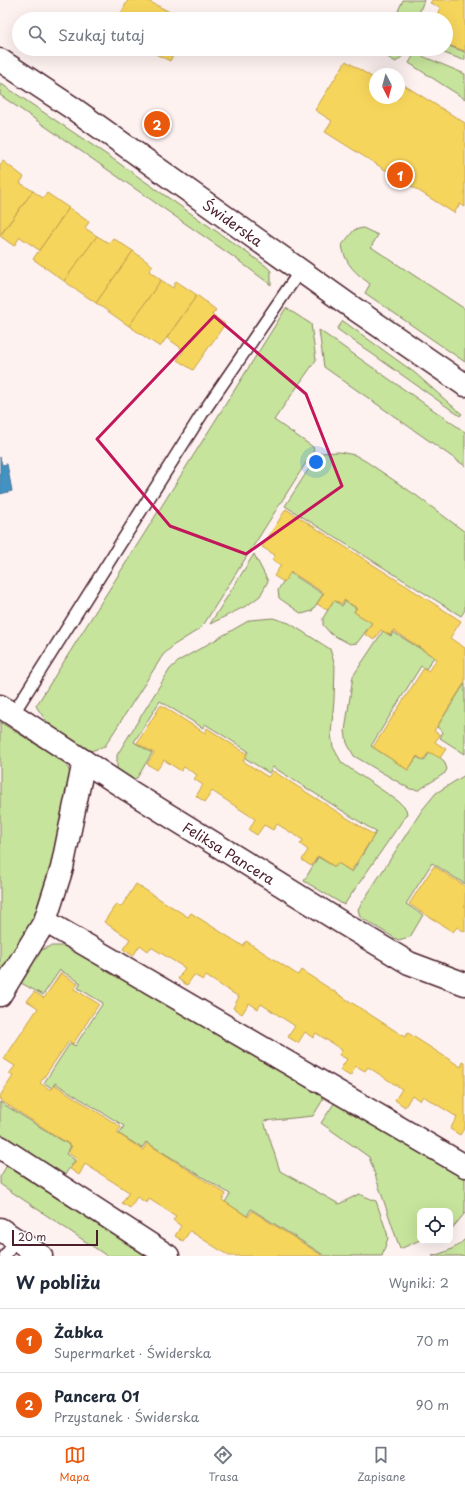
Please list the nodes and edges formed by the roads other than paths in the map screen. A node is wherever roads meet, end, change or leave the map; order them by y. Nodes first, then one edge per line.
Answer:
1 (0, 60) edge
2 (300, 271) junction
3 (465, 385) edge
4 (6, 710) edge
5 (84, 761) junction
6 (45, 921) junction
7 (465, 984) edge
8 (0, 995) edge
9 (0, 1147) edge
10 (465, 1166) edge
11 (7, 1242) edge
12 (41, 1256) edge
13 (168, 1256) edge

1 - 2 street, Świderska
2 - 3 street, Świderska
2 - 4 lane
4 - 5 street, Feliksa Pancera
5 - 6 street
5 - 7 street, Feliksa Pancera
6 - 8 street
6 - 10 street
9 - 13 street
11 - 12 street

